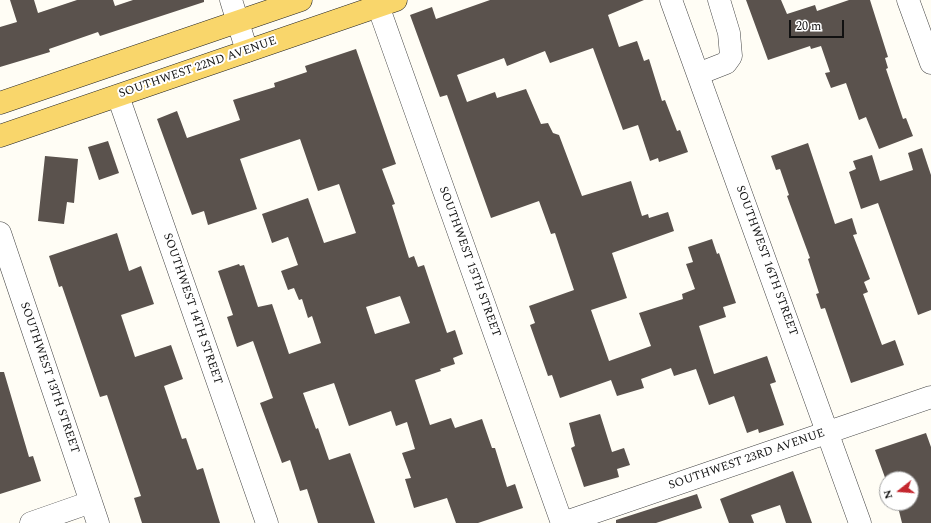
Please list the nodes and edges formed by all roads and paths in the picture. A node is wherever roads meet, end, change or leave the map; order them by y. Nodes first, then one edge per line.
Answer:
1 (231, 0) edge
2 (301, 0) edge
3 (671, 0) edge
4 (719, 0) edge
5 (908, 0) edge
6 (383, 2) edge
7 (238, 22) junction
8 (247, 51) junction
9 (931, 63) edge
10 (698, 74) junction
11 (118, 96) junction
12 (0, 103) edge
13 (0, 136) edge
14 (0, 233) edge
15 (931, 397) edge
16 (827, 432) junction
17 (90, 502) junction
18 (30, 523) edge
19 (98, 523) edge
20 (267, 523) edge
21 (563, 523) edge
22 (860, 523) edge

1 - 7 street
2 - 7 main road
3 - 10 street, SOUTHWEST 16TH STREET
4 - 10 street
5 - 9 street
6 - 8 main road, SOUTHWEST 22ND AVENUE
6 - 21 street, SOUTHWEST 15TH STREET
7 - 8 street
7 - 12 main road
8 - 11 main road, SOUTHWEST 22ND AVENUE
10 - 16 street, SOUTHWEST 16TH STREET
11 - 13 main road, SOUTHWEST 22ND AVENUE
11 - 20 street, SOUTHWEST 14TH STREET
14 - 17 street, SOUTHWEST 13TH STREET
15 - 16 street, SOUTHWEST 23RD AVENUE
16 - 21 street, SOUTHWEST 23RD AVENUE
16 - 22 street, SOUTHWEST 16TH STREET
17 - 18 street
17 - 19 street, SOUTHWEST 13TH STREET

